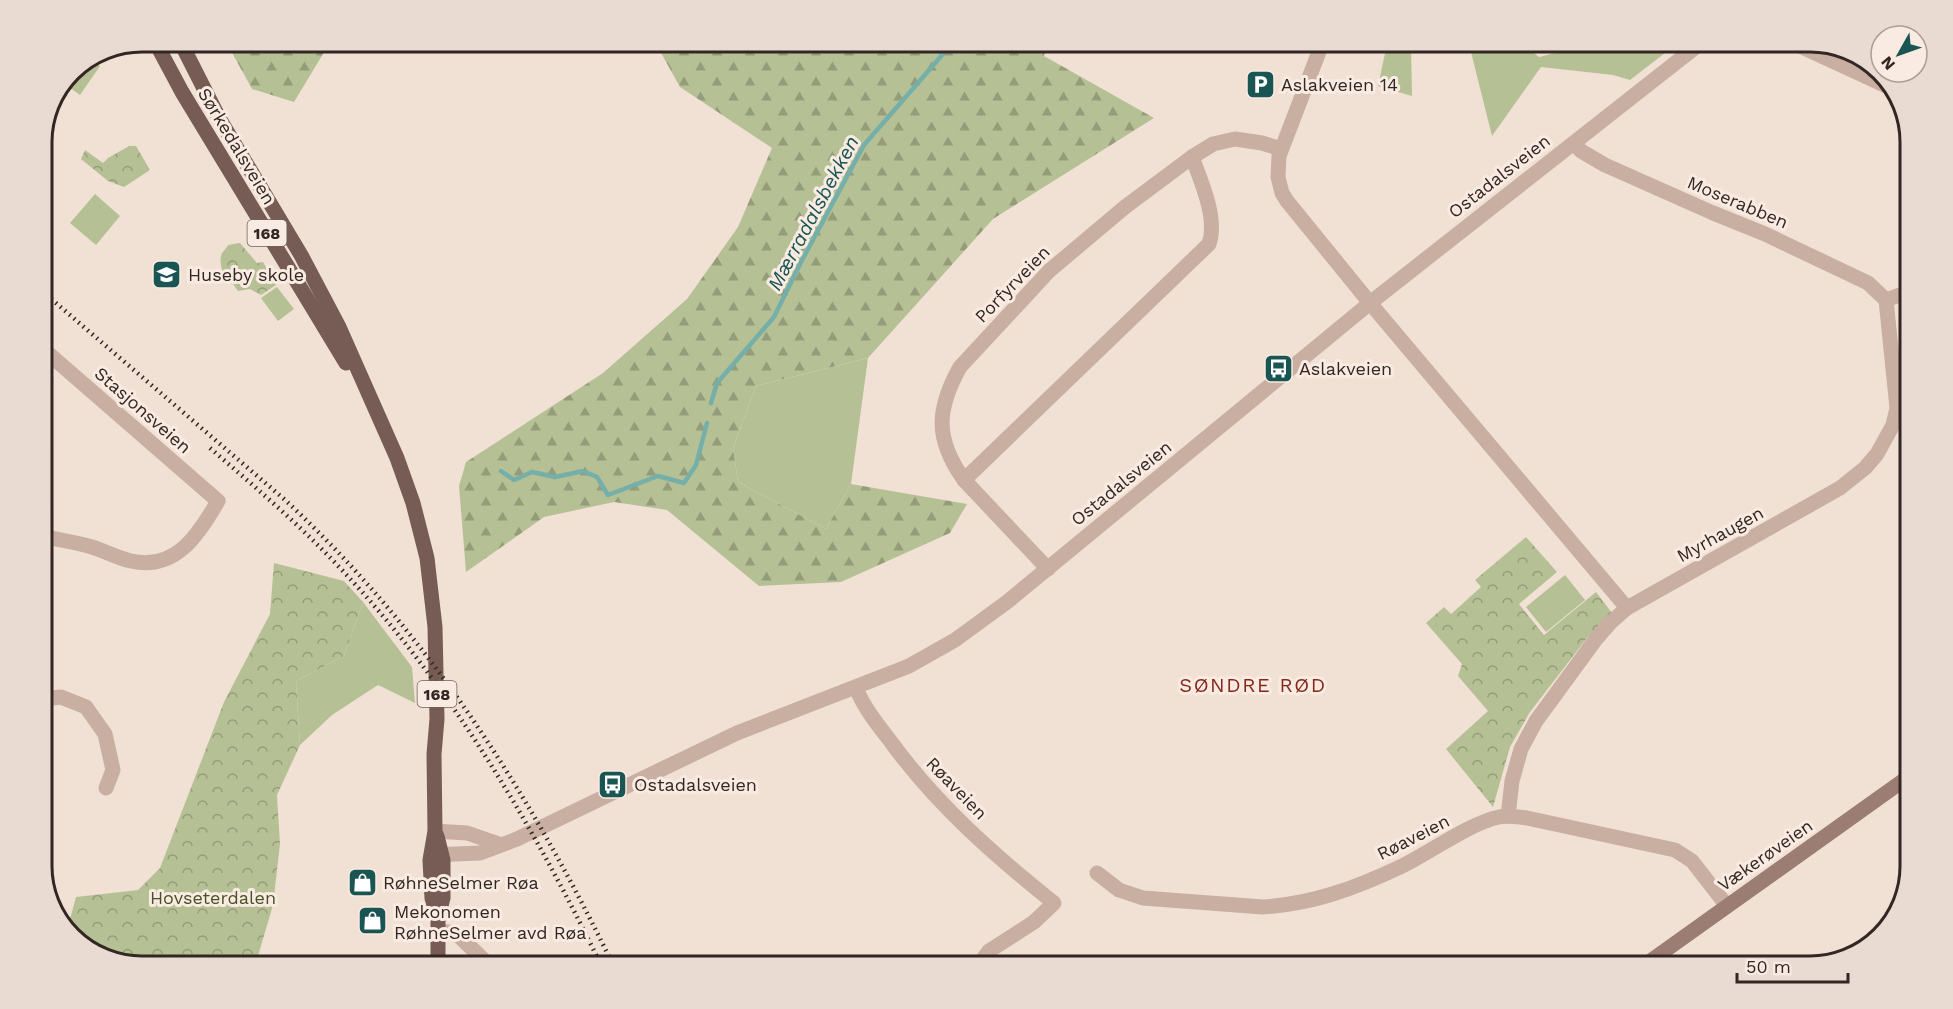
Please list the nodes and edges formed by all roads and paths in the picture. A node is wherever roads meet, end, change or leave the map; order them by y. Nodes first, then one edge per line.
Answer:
1 (161, 52) edge
2 (186, 52) edge
3 (1319, 52) edge
4 (1689, 52) edge
5 (1814, 52) edge
6 (1876, 81) edge
7 (1574, 143) junction
8 (1281, 149) junction
9 (1192, 157) junction
10 (1900, 295) edge
11 (1886, 300) junction
12 (1370, 303) junction
13 (53, 358) edge
14 (378, 414) junction
15 (964, 480) junction
16 (53, 538) edge
17 (1048, 568) junction
18 (1627, 608) junction
19 (856, 688) junction
20 (53, 698) edge
21 (1900, 783) edge
22 (106, 788) dead end
23 (1508, 816) junction
24 (435, 831) junction
25 (499, 844) junction
26 (436, 855) junction
27 (1097, 873) dead end
28 (1727, 906) junction
29 (438, 925) junction
30 (438, 956) edge
31 (479, 956) edge
32 (985, 956) edge
33 (1657, 956) edge

1 - 14 main road, Sørkedalsveien / 168
2 - 14 main road, Sørkedalsveien / 168
3 - 8 street
4 - 7 street, Ostadalsveien
5 - 6 street
7 - 11 street, Moserabben
7 - 12 street, Ostadalsveien
8 - 9 street, Porfyrveien
8 - 12 street
9 - 15 street
9 - 15 street, Porfyrveien
10 - 11 street
11 - 18 street, Myrhaugen
12 - 17 street, Ostadalsveien
12 - 18 street
13 - 16 street, Stasjonsveien
14 - 24 main road, Sørkedalsveien / 168
15 - 17 street, Porfyrveien
17 - 19 street, Ostadalsveien
18 - 23 street, Myrhaugen
19 - 25 street, Ostadalsveien
19 - 32 street, Røaveien
20 - 22 street
21 - 28 main road, Vækerøveien
23 - 27 street, Røaveien
23 - 28 street, Røaveien
24 - 25 street
24 - 26 main road, Sørkedalsveien / 168
25 - 26 street, Ostadalsveien
26 - 29 main road, Sørkedalsveien / 168
28 - 33 main road, Vækerøveien
29 - 30 main road, Sørkedalsveien / 168
29 - 31 street

